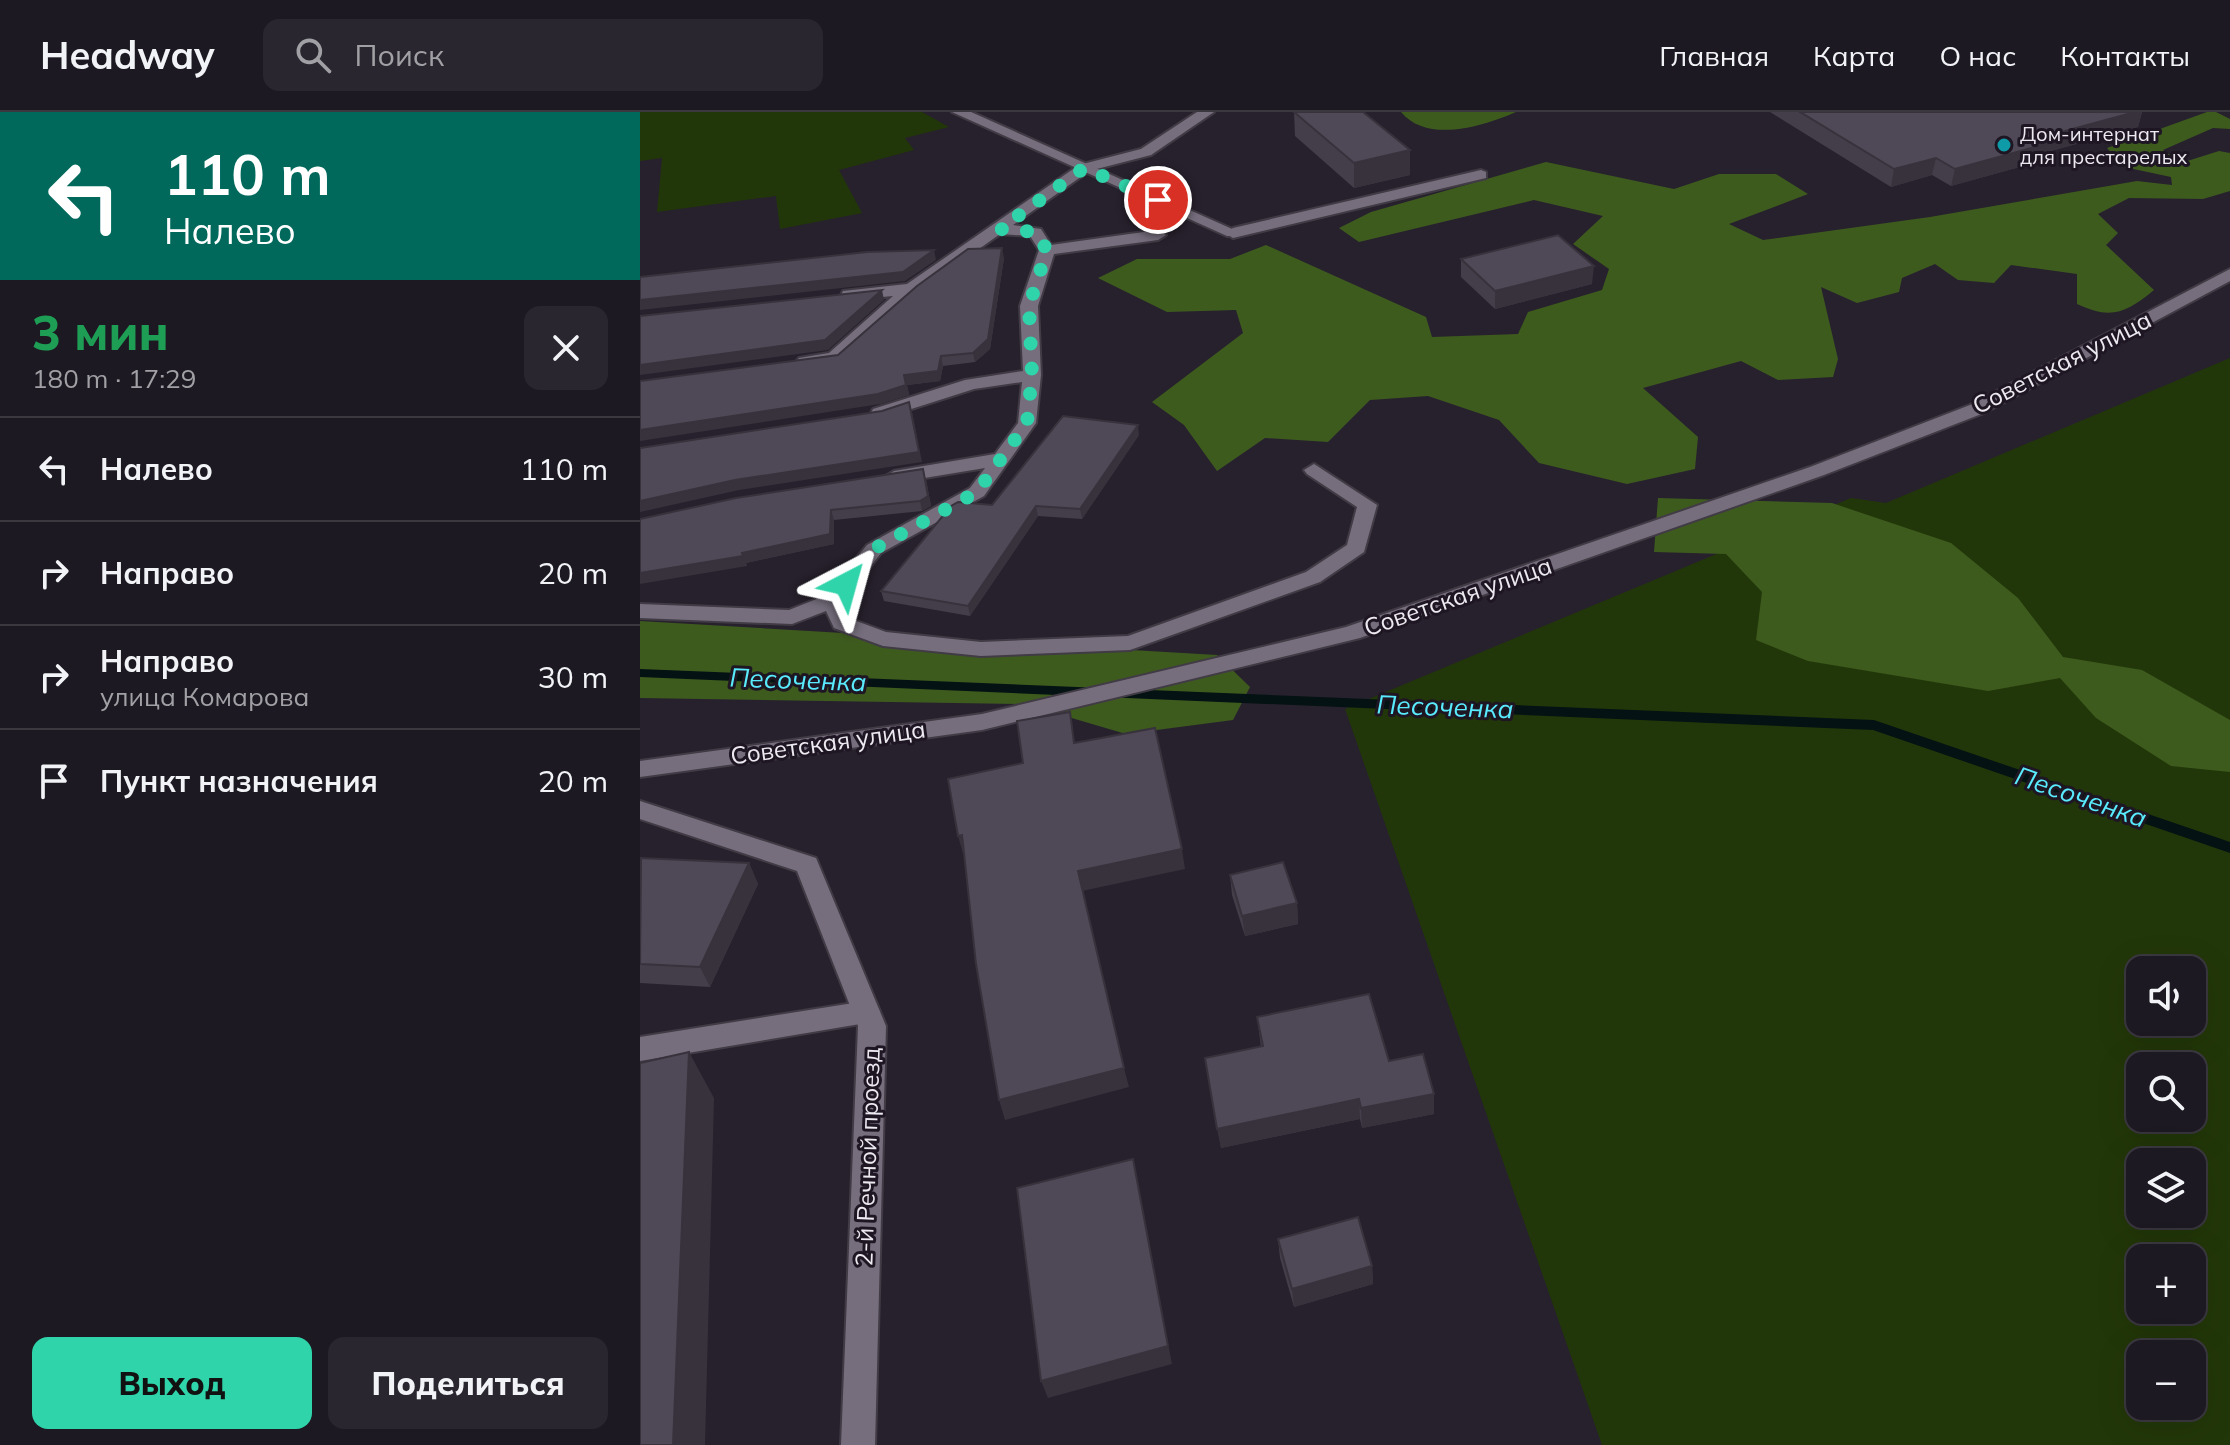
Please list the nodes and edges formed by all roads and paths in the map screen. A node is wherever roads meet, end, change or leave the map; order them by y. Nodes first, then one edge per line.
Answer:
1 (959, 112) edge
2 (1207, 112) edge
3 (1084, 168) junction
4 (1481, 175) dead end
5 (1000, 229) junction
6 (1158, 235) dead end
7 (1047, 250) junction
8 (2230, 274) edge
9 (911, 289) junction
10 (836, 297) edge
11 (789, 364) edge
12 (1032, 375) junction
13 (854, 417) edge
14 (1001, 459) junction
15 (1314, 470) dead end
16 (876, 479) edge
17 (832, 601) junction
18 (640, 611) edge
19 (640, 769) edge
20 (640, 810) edge
21 (866, 1012) junction
22 (640, 1049) edge
23 (858, 1445) edge

1 - 3 street
2 - 3 street
3 - 4 street
3 - 5 street
5 - 7 street
5 - 9 street
6 - 7 street
7 - 12 street
8 - 19 street, Советская улица
9 - 10 street
9 - 11 street
12 - 13 street
12 - 14 street
14 - 16 street
14 - 17 street
15 - 17 street
17 - 18 street
20 - 21 street, 2-й Речной проезд
21 - 22 street
21 - 23 street, 2-й Речной проезд

